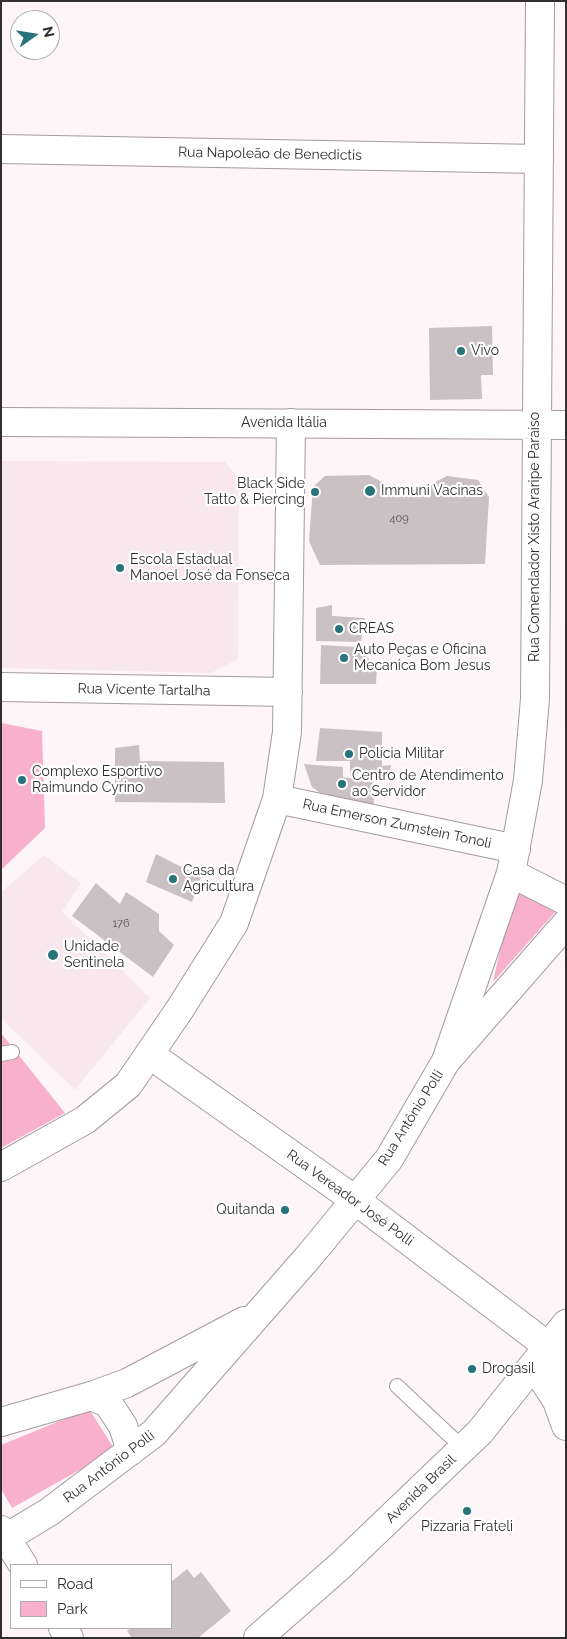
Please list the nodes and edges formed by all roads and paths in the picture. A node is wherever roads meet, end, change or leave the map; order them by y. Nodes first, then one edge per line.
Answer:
1 (540, 1) edge
2 (1, 149) edge
3 (539, 159) junction
4 (1, 422) edge
5 (291, 423) junction
6 (536, 425) junction
7 (566, 425) edge
8 (1, 688) edge
9 (288, 692) junction
10 (277, 799) junction
11 (513, 861) junction
12 (566, 901) edge
13 (566, 924) edge
14 (149, 1054) junction
15 (446, 1061) junction
16 (1, 1168) edge
17 (355, 1200) junction
18 (258, 1314) junction
19 (566, 1324) edge
20 (541, 1356) junction
21 (566, 1376) edge
22 (397, 1386) dead end
23 (91, 1396) junction
24 (1, 1422) edge
25 (566, 1426) edge
26 (463, 1448) junction
27 (131, 1451) junction
28 (4, 1534) edge
29 (23, 1564) edge
30 (258, 1638) edge

1 - 3 main road, Rua Comendador Xisto Araripe Paraíso
2 - 3 main road, Rua Napoleão de Benedictis
3 - 6 main road, Rua Comendador Xisto Araripe Paraíso
4 - 5 main road, Avenida Itália
5 - 6 main road, Avenida Itália
5 - 9 main road
6 - 7 main road, Avenida Itália
6 - 11 main road, Rua Comendador Xisto Araripe Paraíso
8 - 9 main road, Rua Vicente Tartalha
9 - 10 main road
10 - 11 main road, Rua Emerson Zumstein Tonoli
10 - 14 main road
11 - 12 main road, Rua Emerson Zumstein Tonoli
11 - 15 main road, Rua Comendador Xisto Araripe Paraíso
13 - 15 main road, Rua Antônio Polli
14 - 16 main road
14 - 17 main road, Rua Vereador José Polli
15 - 17 main road, Rua Antônio Polli
17 - 18 main road, Rua Antônio Polli
17 - 20 main road, Rua Vereador José Polli
18 - 23 main road, Rua Antônio Polli
18 - 27 main road, Rua Antônio Polli
19 - 20 main road, Avenida Brasil
20 - 21 main road
20 - 25 main road
20 - 26 main road, Avenida Brasil
22 - 26 lane
23 - 24 main road, Rua Antônio Polli
23 - 27 main road
26 - 30 main road, Avenida Brasil
27 - 28 main road, Rua Antônio Polli
28 - 29 main road

